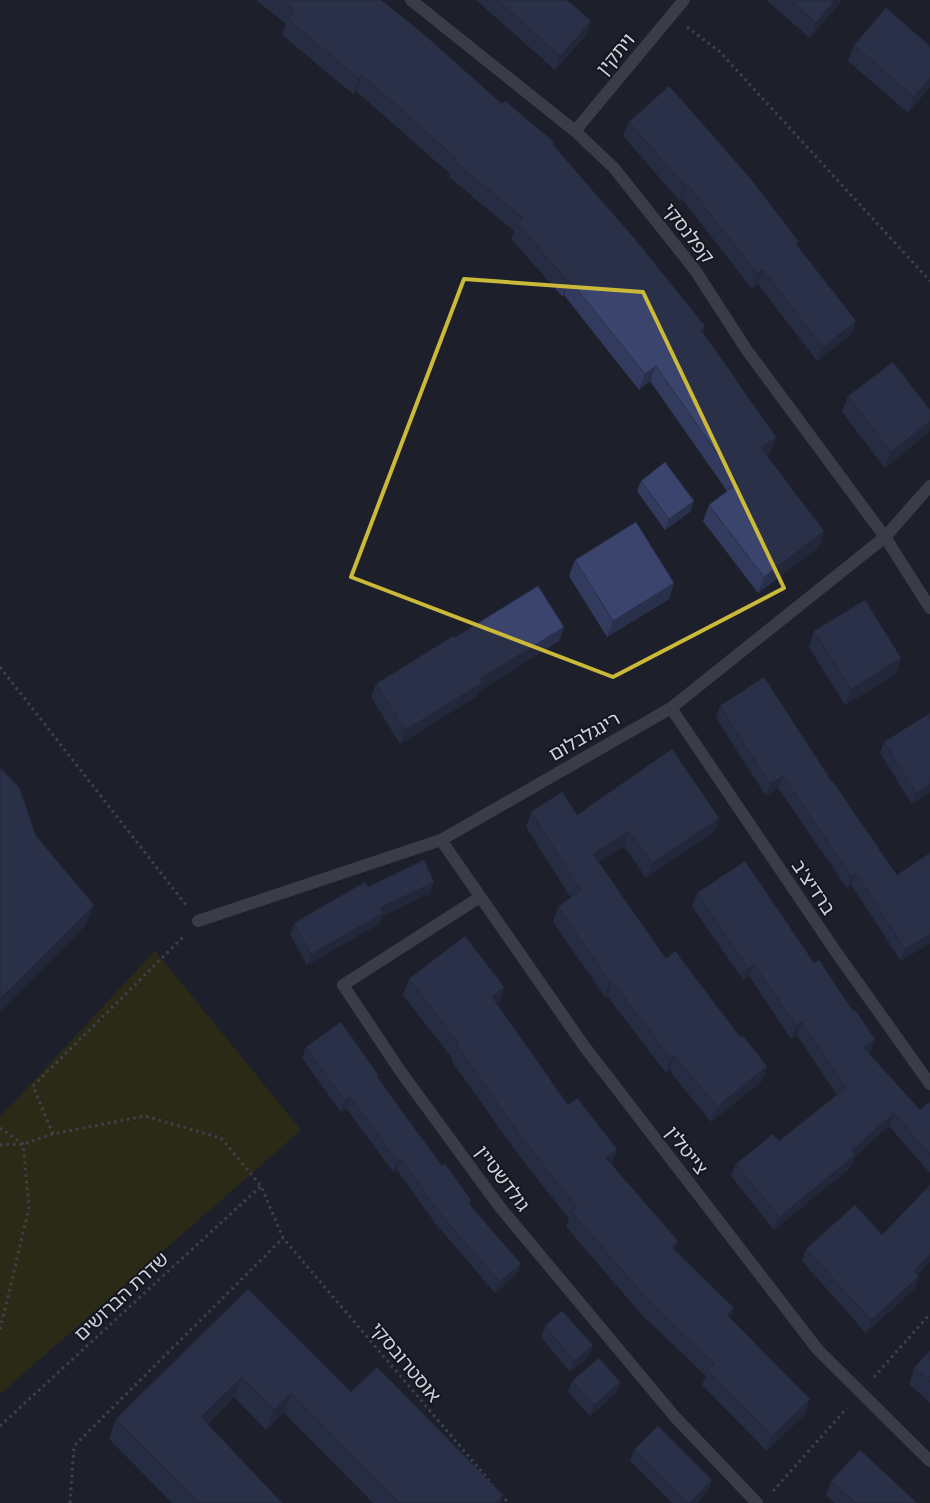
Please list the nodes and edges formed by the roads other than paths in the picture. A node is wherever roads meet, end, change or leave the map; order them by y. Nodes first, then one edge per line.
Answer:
1 (411, 0) edge
2 (684, 0) edge
3 (575, 131) junction
4 (930, 486) edge
5 (885, 537) junction
6 (930, 608) edge
7 (671, 708) junction
8 (441, 840) junction
9 (480, 897) junction
10 (198, 921) road end
11 (930, 1084) edge
12 (930, 1461) edge
13 (757, 1503) edge

1 - 3 street, קפלנסקי
2 - 3 street, ויתקין
3 - 5 street, קפלנסקי
4 - 5 street, רינגלבלום
5 - 6 street, קפלנסקי
5 - 7 street, רינגלבלום
7 - 8 street, רינגלבלום
7 - 11 street, ברדיצ'ב
8 - 9 street, צייטלין
8 - 10 street, רינגלבלום
9 - 12 street, צייטלין
9 - 13 street, גולדשטיין

